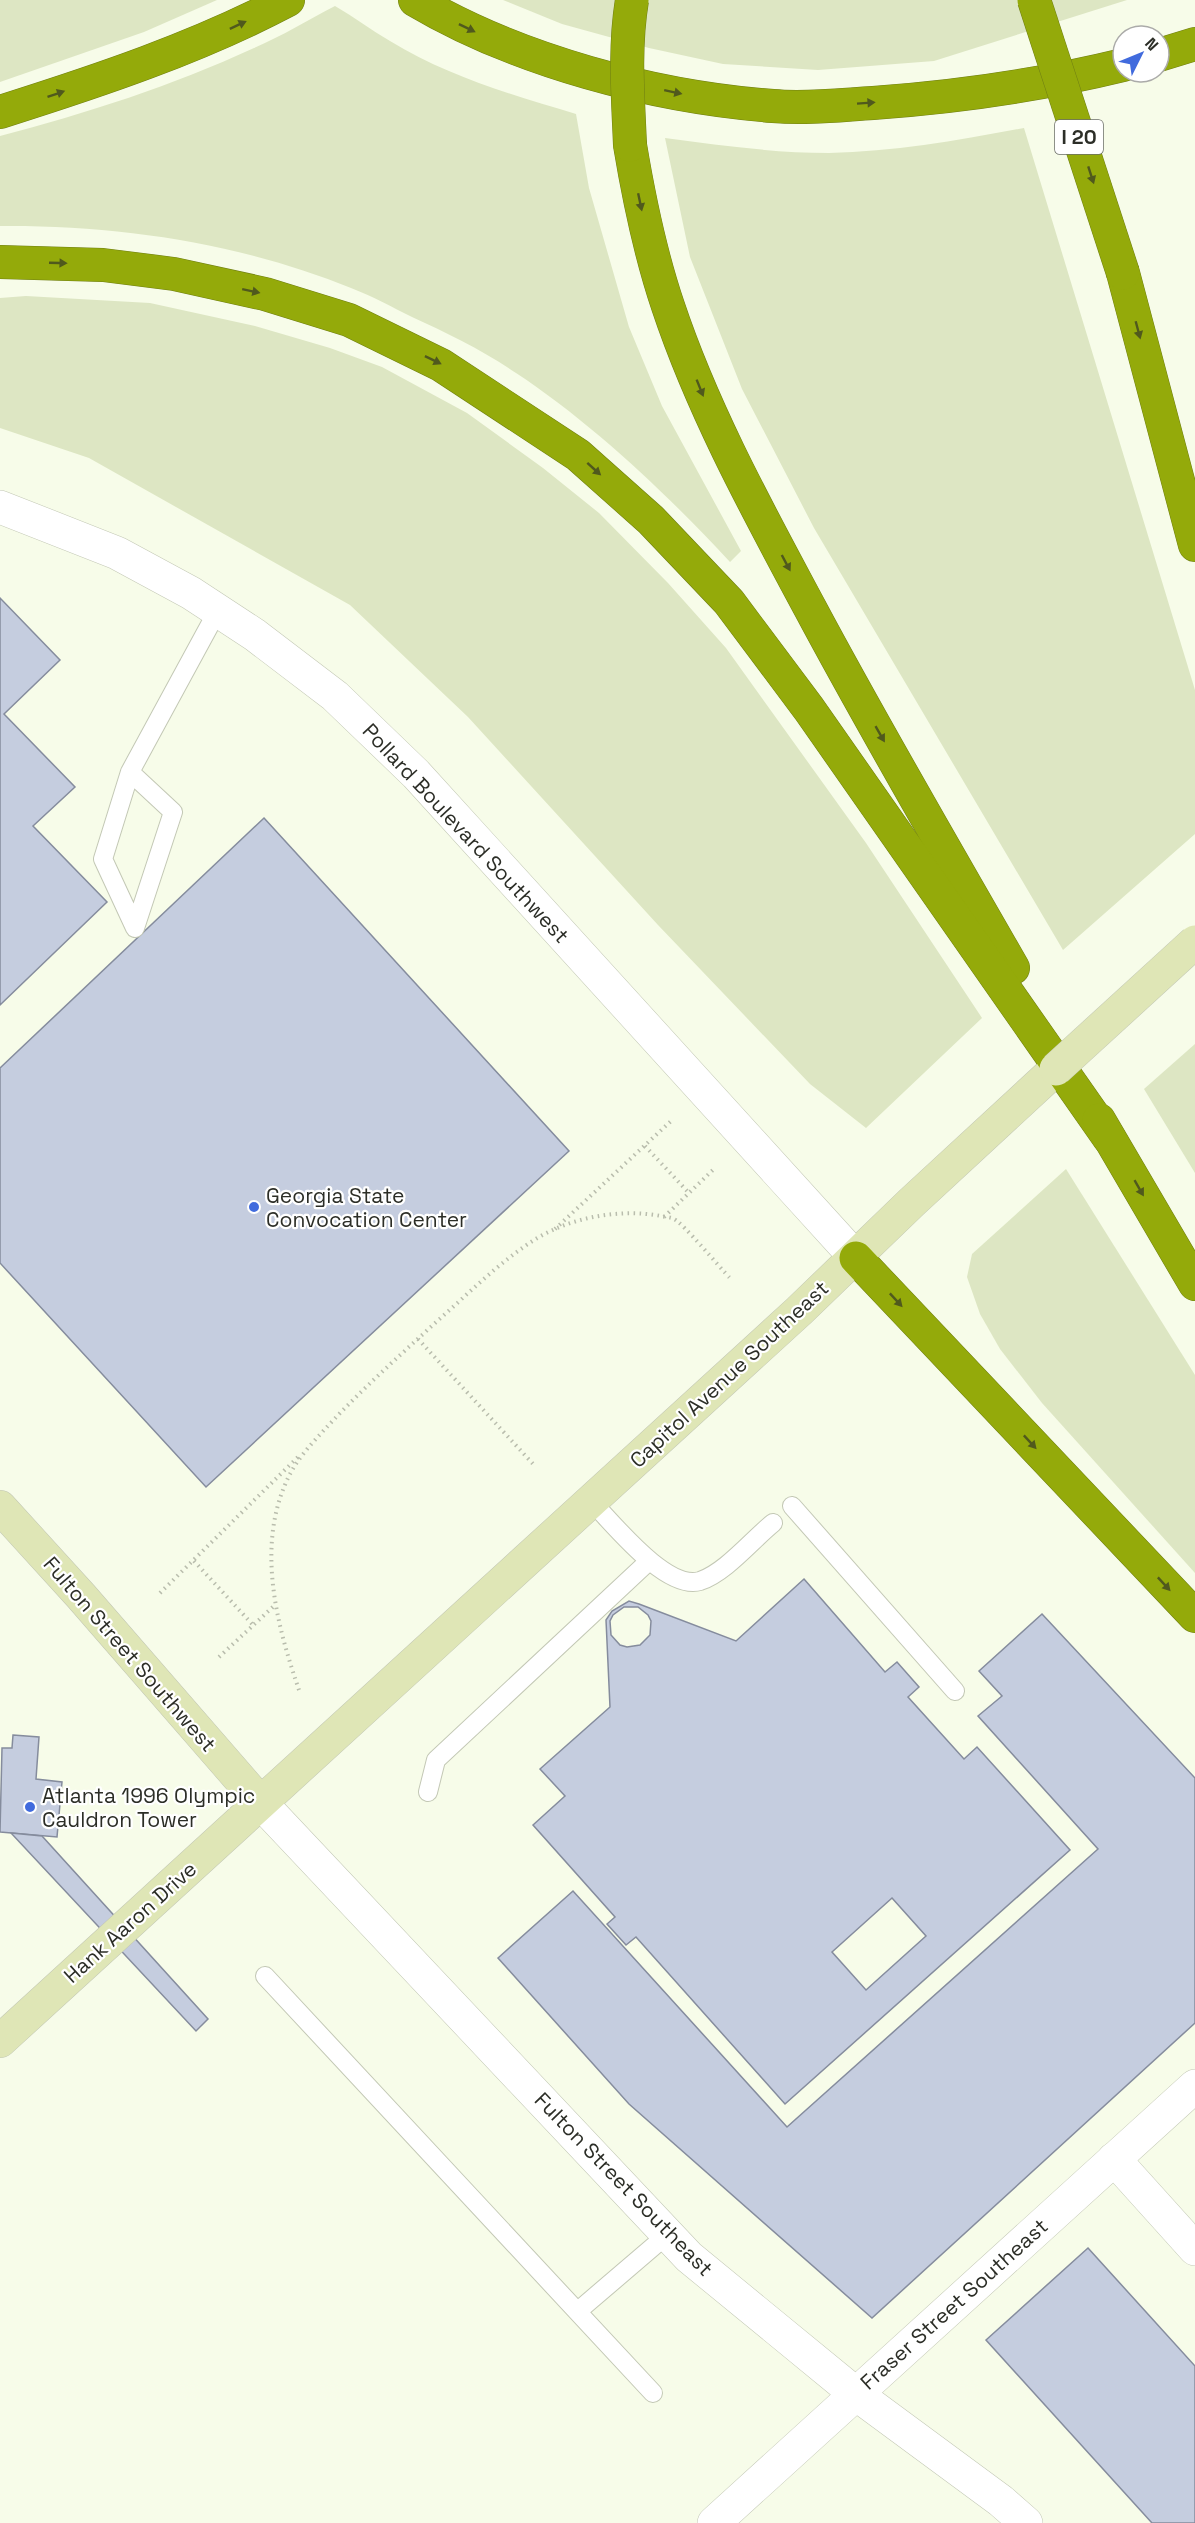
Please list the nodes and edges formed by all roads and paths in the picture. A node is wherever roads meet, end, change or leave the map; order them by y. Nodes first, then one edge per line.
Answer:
1 (288, 0) edge
2 (416, 0) edge
3 (632, 0) edge
4 (1034, 0) edge
5 (1195, 44) edge
6 (1171, 51) edge
7 (1111, 68) edge
8 (0, 112) edge
9 (0, 262) edge
10 (0, 507) edge
11 (1195, 545) edge
12 (218, 610) junction
13 (130, 772) junction
14 (1195, 942) edge
15 (671, 1121) dead end
16 (1109, 1138) junction
17 (645, 1146) junction
18 (715, 1168) dead end
19 (689, 1193) junction
20 (664, 1217) junction
21 (555, 1229) junction
22 (856, 1258) junction
23 (730, 1278) dead end
24 (1195, 1284) edge
25 (418, 1339) junction
26 (308, 1448) junction
27 (534, 1465) dead end
28 (591, 1501) junction
29 (792, 1506) dead end
30 (0, 1507) edge
31 (772, 1523) dead end
32 (194, 1561) junction
33 (649, 1561) junction
34 (159, 1593) dead end
35 (275, 1604) junction
36 (1195, 1616) edge
37 (253, 1625) junction
38 (219, 1657) dead end
39 (299, 1690) dead end
40 (955, 1691) dead end
41 (428, 1792) dead end
42 (260, 1803) junction
43 (265, 1976) dead end
44 (0, 2041) edge
45 (1195, 2086) edge
46 (1114, 2159) junction
47 (668, 2234) junction
48 (1195, 2249) edge
49 (578, 2311) junction
50 (653, 2393) dead end
51 (856, 2394) junction
52 (714, 2523) edge
53 (1026, 2523) edge

8 -> 1 highway
2 -> 7 highway
3 -> 16 highway, bridge
4 -> 11 highway, I 20, bridge
5 - 6 highway
9 -> 16 highway
10 - 12 street, Pollard Boulevard Southwest
12 - 13 lane
12 - 22 street, Pollard Boulevard Southwest
13 - 13 lane
14 - 22 main road, Capitol Avenue Southeast, bridge
15 - 17 path
16 -> 24 highway
17 - 19 path
17 - 21 path
18 - 19 path
19 - 20 path
20 - 21 path
20 - 23 path
21 - 25 path
22 - 28 main road, Capitol Avenue Southeast
22 -> 36 highway
25 - 26 path
25 - 27 path
26 - 32 path
26 - 35 path
28 - 33 lane
28 - 42 main road, Capitol Avenue Southeast
29 - 40 lane
30 - 42 main road, Fulton Street Southwest
31 - 33 lane
32 - 34 path
32 - 37 path
33 - 41 lane
35 - 37 path
35 - 39 path
37 - 38 path
42 - 44 main road, Hank Aaron Drive
42 - 47 street, Fulton Street Southeast
43 - 49 lane
45 - 46 street, Fraser Street Southeast
46 - 48 street
46 - 51 street, Fraser Street Southeast
47 - 49 lane
47 - 51 street, Fulton Street Southeast
49 - 50 lane
51 - 52 street, Fraser Street Southeast
51 - 53 street, Fulton Street Southeast

